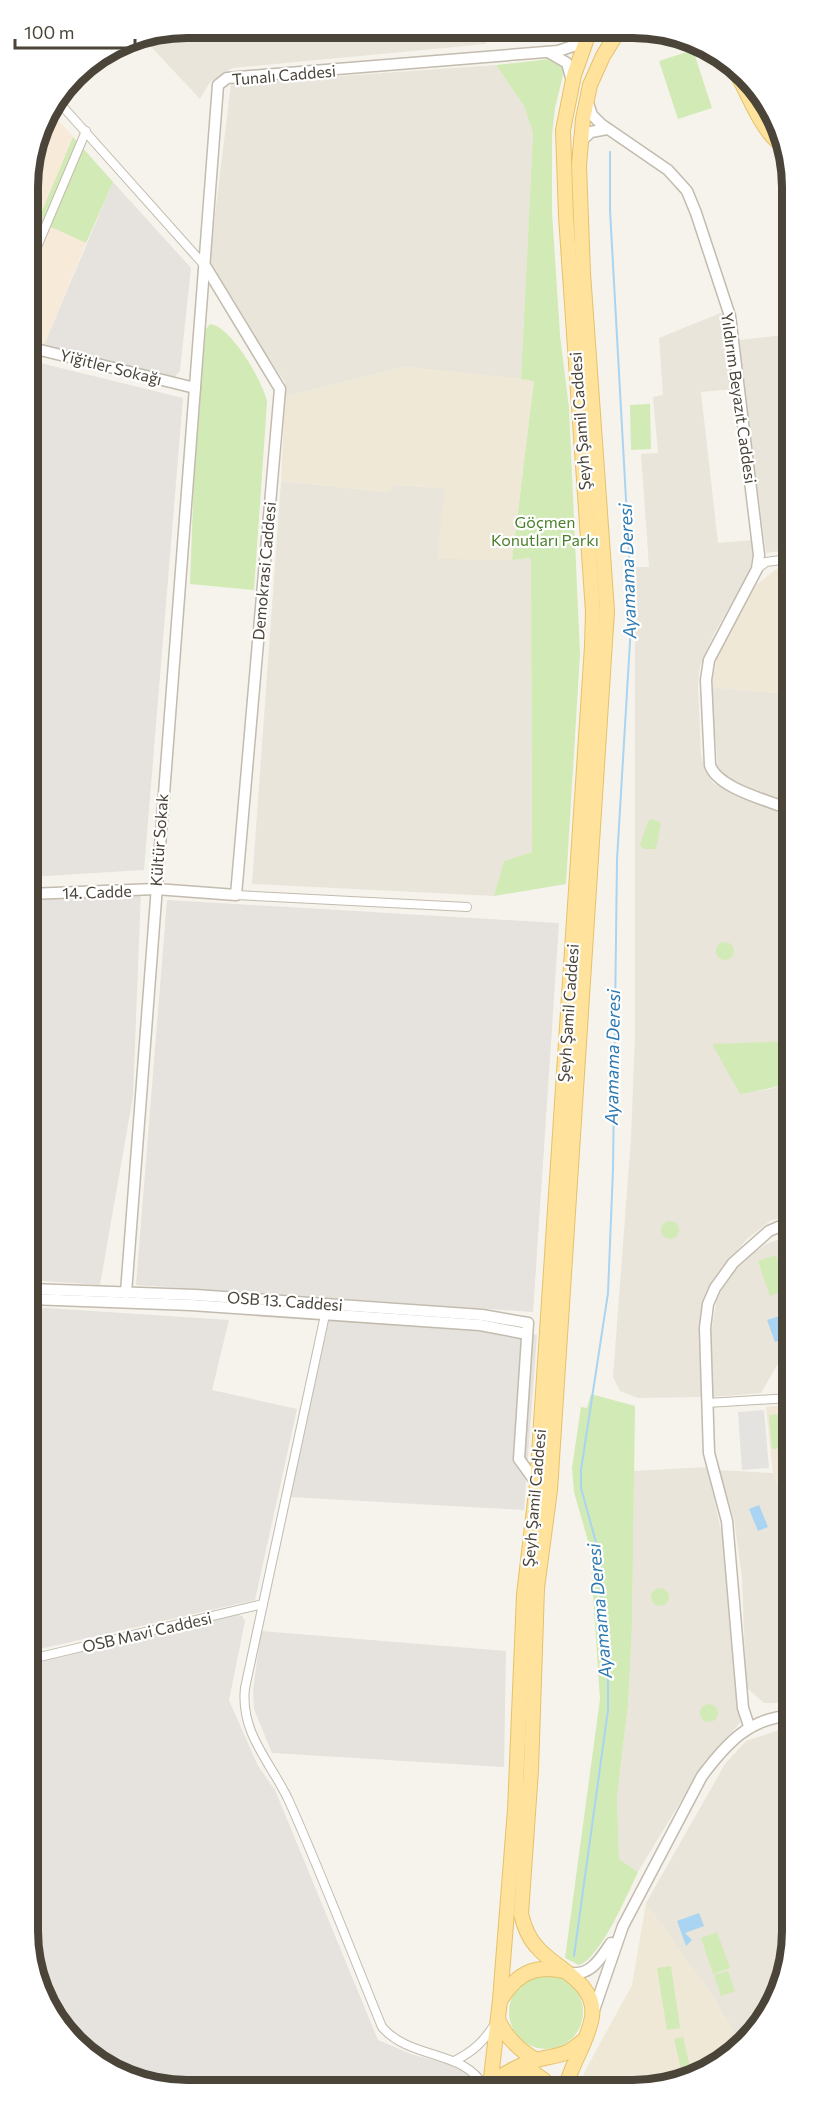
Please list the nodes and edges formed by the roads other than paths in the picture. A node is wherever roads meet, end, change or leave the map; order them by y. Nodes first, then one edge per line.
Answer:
1 (585, 38) edge
2 (587, 38) edge
3 (614, 38) edge
4 (547, 52) junction
5 (742, 85) edge
6 (571, 89) junction
7 (587, 100) junction
8 (62, 105) edge
9 (607, 129) junction
10 (563, 130) junction
11 (86, 131) junction
12 (581, 136) junction
13 (772, 137) edge
14 (565, 195) junction
15 (581, 230) junction
16 (38, 244) edge
17 (206, 267) junction
18 (38, 349) edge
19 (195, 388) junction
20 (782, 561) edge
21 (757, 569) junction
22 (782, 806) edge
23 (156, 889) junction
24 (38, 894) edge
25 (236, 896) junction
26 (467, 908) dead end
27 (781, 1226) edge
28 (38, 1289) edge
29 (126, 1293) junction
30 (38, 1299) edge
31 (331, 1305) junction
32 (325, 1316) junction
33 (527, 1334) junction
34 (781, 1399) edge
35 (707, 1403) junction
36 (537, 1484) junction
37 (263, 1604) junction
38 (38, 1658) edge
39 (781, 1717) edge
40 (749, 1726) junction
41 (623, 1926) junction
42 (565, 1971) junction
43 (500, 2000) junction
44 (592, 2014) junction
45 (498, 2019) junction
46 (585, 2038) junction
47 (536, 2060) junction
48 (454, 2061) junction
49 (508, 2072) junction
50 (482, 2080) edge
51 (489, 2080) edge
52 (497, 2080) edge
53 (541, 2080) edge
54 (544, 2080) edge
55 (568, 2080) edge

1 - 4 street
2 - 6 main road, Şeyh Şamil Caddesi
3 - 7 main road, Şeyh Şamil Caddesi
4 - 6 street
4 - 17 street, Tunalı Caddesi
5 - 13 main road
6 - 7 main road
6 - 10 main road, Şeyh Şamil Caddesi
7 - 9 street, Yıldırım Beyazıt Caddesi
7 - 12 main road, Şeyh Şamil Caddesi
8 - 11 street
9 - 12 street
9 - 21 street, Yıldırım Beyazıt Caddesi
10 - 12 main road
10 - 14 main road, Şeyh Şamil Caddesi
11 - 16 street
11 - 17 street
12 - 15 main road, Şeyh Şamil Caddesi
14 - 15 main road
14 - 36 main road, Şeyh Şamil Caddesi
15 - 42 main road, Şeyh Şamil Caddesi
17 - 19 street, Tunalı Caddesi
17 - 25 street, Demokrasi Caddesi
18 - 19 street, Yiğitler Sokağı
19 - 23 street, Kültür Sokak
20 - 21 street
21 - 22 street
23 - 24 street, 14. Cadde
23 - 25 street, 14. Cadde
23 - 29 street, Kültür Sokak
25 - 26 street
27 - 35 street
28 - 29 street, OSB 13. Caddesi
29 - 31 street, OSB 13. Caddesi
30 - 32 street, OSB 13. Caddesi
31 - 32 street
31 - 33 street, OSB 13. Caddesi
32 - 33 street, OSB 13. Caddesi
32 - 37 street
33 - 36 street
34 - 35 street
35 - 40 street
36 - 43 main road, Şeyh Şamil Caddesi
37 - 38 street, OSB Mavi Caddesi
37 - 48 street
39 - 40 street
40 - 41 street
41 - 42 street
41 - 44 street
42 - 43 main road
42 - 44 main road
43 - 45 main road
44 - 46 main road
45 - 47 main road
45 - 48 street
45 - 51 main road
46 - 47 main road
46 - 55 main road
47 - 49 main road
47 - 54 main road
48 - 50 street
49 - 52 main road
49 - 53 main road

